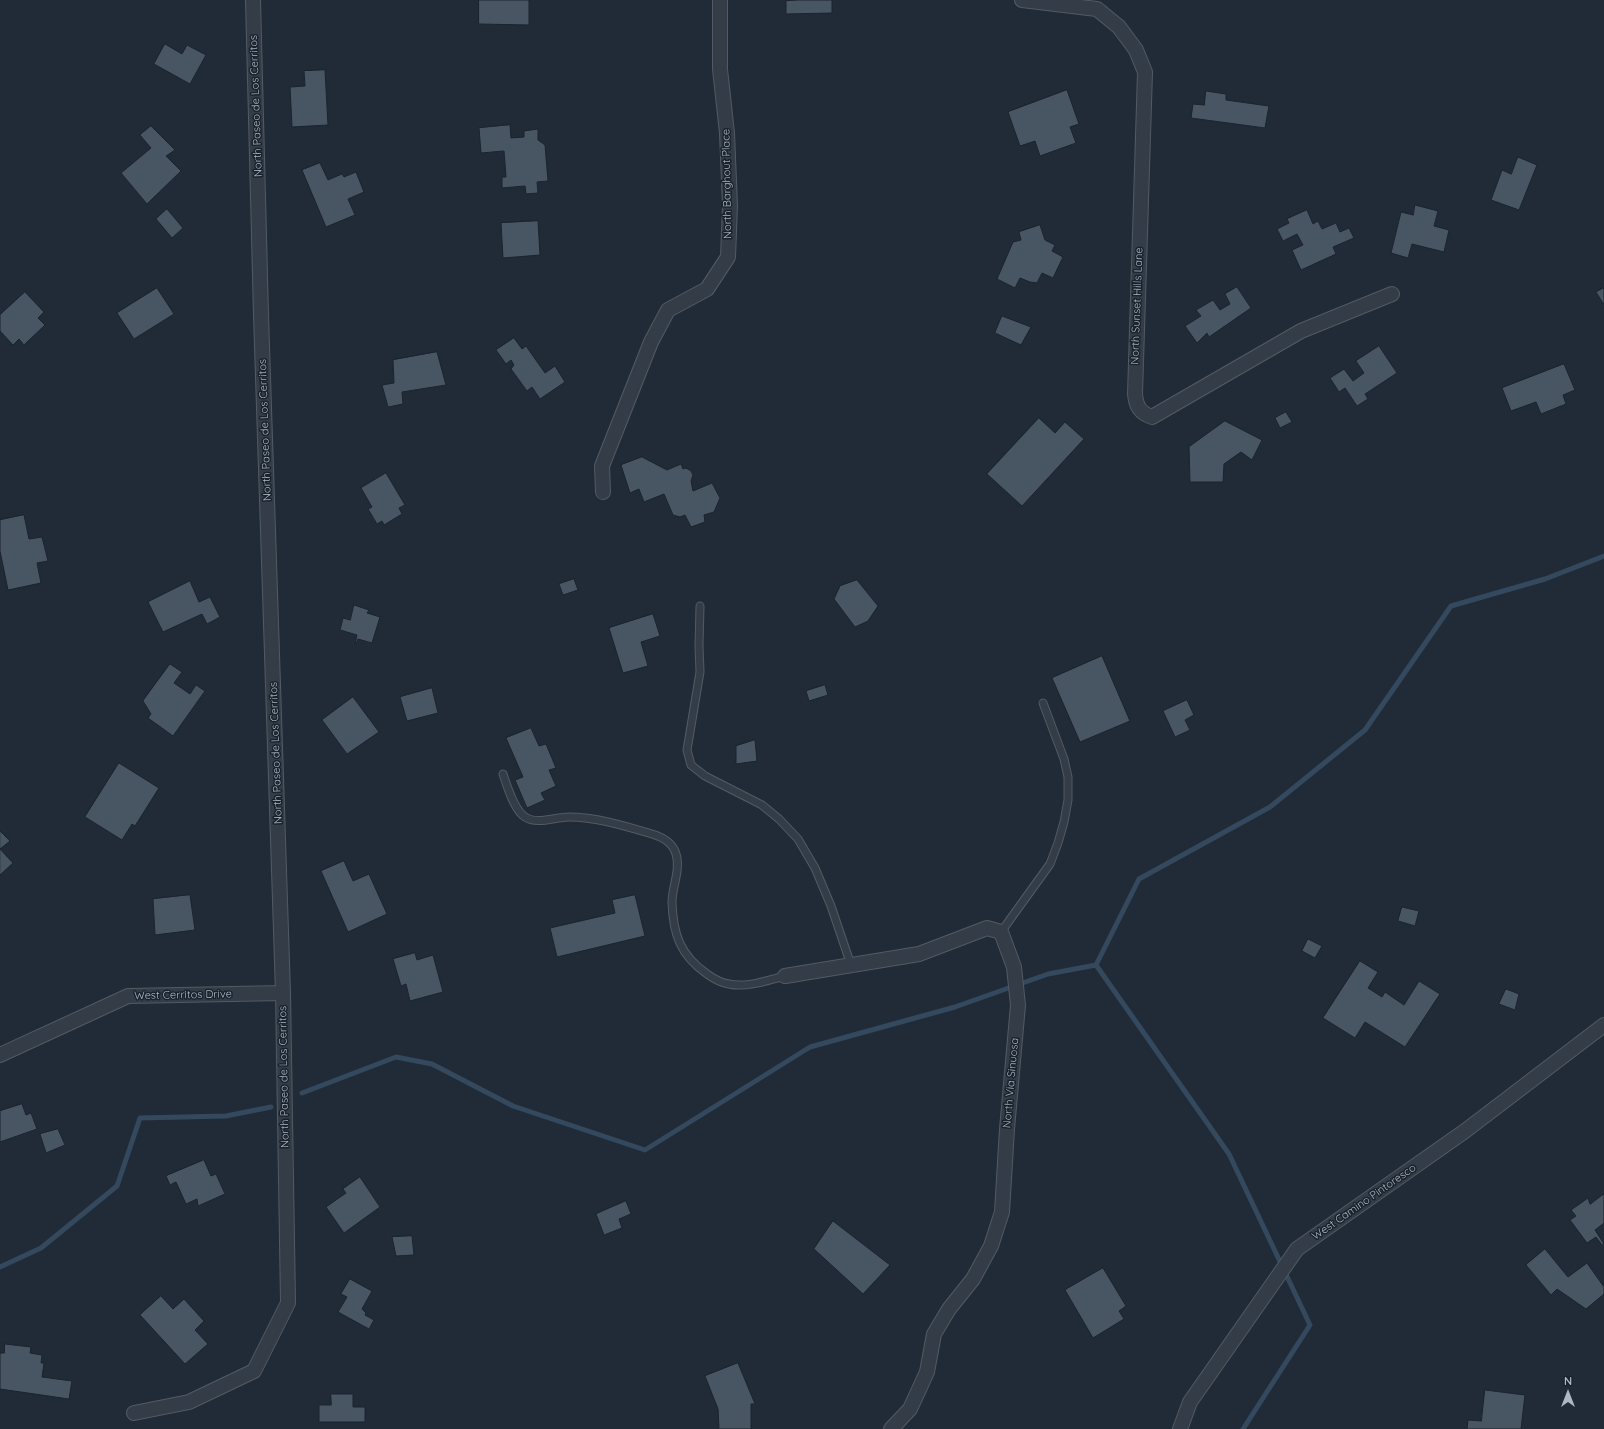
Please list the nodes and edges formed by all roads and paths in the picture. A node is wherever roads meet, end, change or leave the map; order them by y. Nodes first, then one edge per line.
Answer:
1 (253, 0) edge
2 (720, 0) edge
3 (1022, 0) edge
4 (1392, 294) dead end
5 (603, 492) dead end
6 (700, 606) dead end
7 (1043, 704) dead end
8 (503, 774) dead end
9 (1001, 932) junction
10 (851, 965) junction
11 (785, 976) joint
12 (283, 993) junction
13 (1604, 1025) edge
14 (0, 1055) edge
15 (134, 1413) dead end
16 (891, 1429) edge
17 (1180, 1429) edge

1 - 12 street, North Paseo de Los Cerritos
2 - 5 street, North Barghout Place
3 - 4 street, North Sunset Hills Lane
6 - 10 lane
7 - 9 lane
8 - 11 lane
9 - 10 street
9 - 16 street, North Via Sinuosa
10 - 11 street
12 - 14 street, West Cerritos Drive
12 - 15 street, North Paseo de Los Cerritos
13 - 17 street, West Camino Pintoresco

